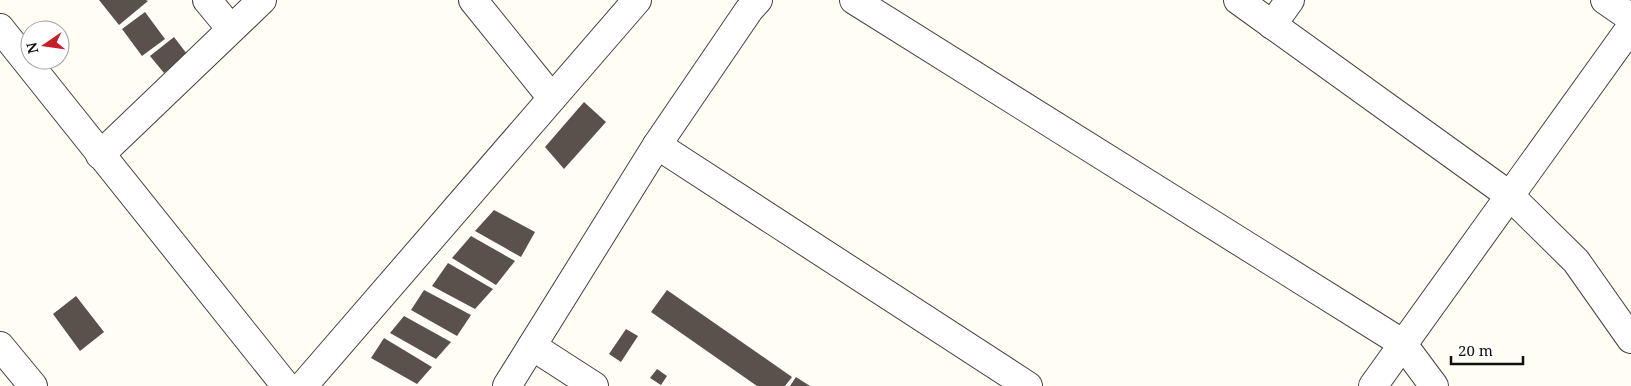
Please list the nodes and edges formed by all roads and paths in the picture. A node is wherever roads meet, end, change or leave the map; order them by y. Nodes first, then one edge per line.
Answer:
1 (207, 0) edge
2 (262, 0) edge
3 (473, 0) edge
4 (637, 0) edge
5 (854, 0) edge
6 (1238, 0) edge
7 (1290, 0) edge
8 (1605, 0) edge
9 (750, 3) edge
10 (1631, 18) edge
11 (1272, 25) junction
12 (1631, 27) edge
13 (0, 28) edge
14 (231, 29) junction
15 (552, 98) junction
16 (657, 145) junction
17 (100, 155) junction
18 (1509, 195) junction
19 (1631, 339) edge
20 (1402, 343) junction
21 (0, 346) edge
22 (532, 346) junction
23 (32, 386) edge
24 (286, 386) edge
25 (303, 386) edge
26 (508, 386) edge
27 (594, 386) edge
28 (1028, 386) edge
29 (1373, 386) edge
30 (1434, 386) edge

1 - 14 street
2 - 14 street
3 - 15 street
4 - 15 street
5 - 20 street
6 - 11 street
7 - 11 street
8 - 10 street
9 - 16 street
11 - 18 street
12 - 18 street
13 - 17 street
14 - 17 street
15 - 25 street
16 - 22 street
16 - 28 street
17 - 24 street
18 - 19 street
18 - 20 street
20 - 29 street
20 - 30 street
21 - 23 street
22 - 26 street
22 - 27 street

